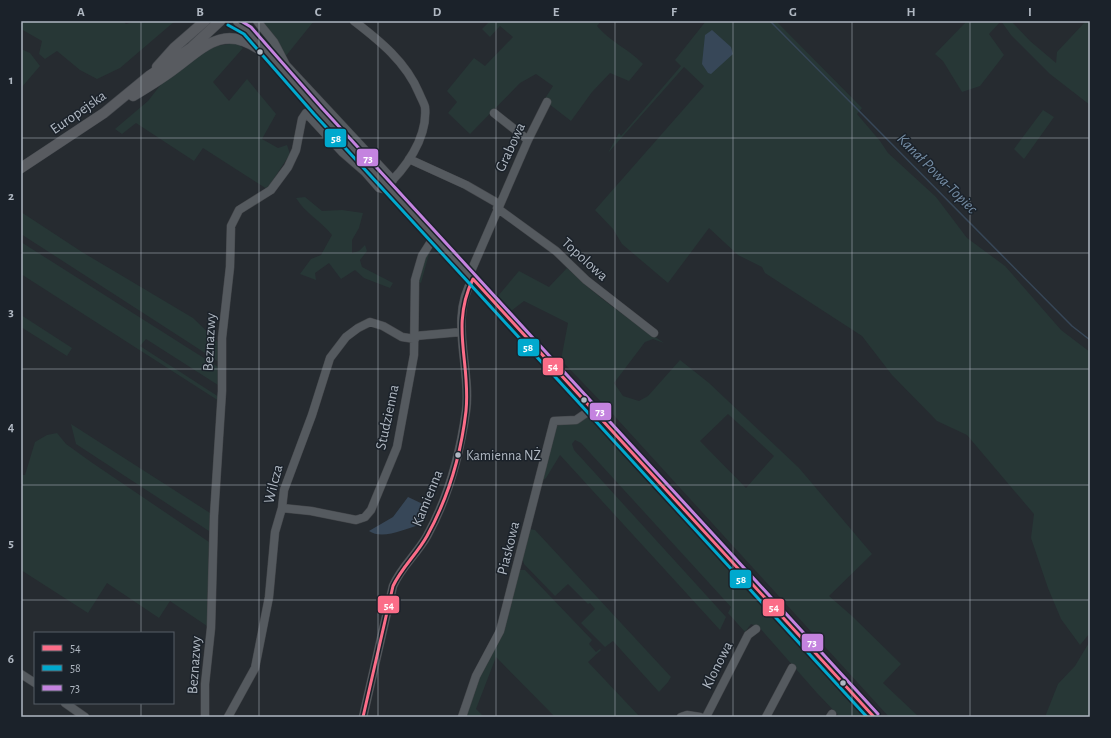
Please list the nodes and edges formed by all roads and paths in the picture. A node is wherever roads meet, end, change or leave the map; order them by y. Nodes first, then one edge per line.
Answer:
1 (238, 21) edge
2 (257, 21) edge
3 (354, 21) edge
4 (213, 23) edge
5 (271, 58) junction
6 (547, 102) dead end
7 (113, 106) junction
8 (494, 113) dead end
9 (528, 140) junction
10 (409, 159) junction
11 (21, 168) edge
12 (390, 182) junction
13 (498, 206) junction
14 (434, 237) junction
15 (471, 276) junction
16 (461, 332) junction
17 (654, 333) dead end
18 (415, 337) junction
19 (592, 409) junction
20 (282, 508) junction
21 (756, 629) dead end
22 (792, 668) dead end
23 (21, 674) edge
24 (34, 682) edge
25 (66, 704) edge
26 (85, 717) edge
27 (205, 717) edge
28 (228, 717) edge
29 (363, 717) edge
30 (462, 717) edge
31 (681, 717) edge
32 (700, 717) edge
33 (706, 717) edge
34 (766, 717) edge
35 (874, 717) edge

1 - 5 main road
2 - 12 street
3 - 10 street
4 - 7 main road, Europejska
5 - 7 main road
5 - 12 main road
6 - 9 street, Grabowa
7 - 11 main road, Europejska
8 - 9 street
9 - 13 street, Grabowa
10 - 12 street
10 - 13 street, Topolowa
12 - 14 main road
12 - 27 street, Beznazwy
13 - 15 street
13 - 17 street, Topolowa
14 - 15 main road
14 - 18 street, Studzienna
15 - 16 street, Kamienna
15 - 19 main road
16 - 18 street, Wilcza
16 - 29 street, Kamienna
18 - 20 street, Wilcza
18 - 20 street, Studzienna
19 - 30 street, Piaskowa
19 - 35 main road
20 - 28 street, Wilcza
21 - 33 street, Klonowa
22 - 34 street
23 - 24 street
25 - 26 street
31 - 32 street

